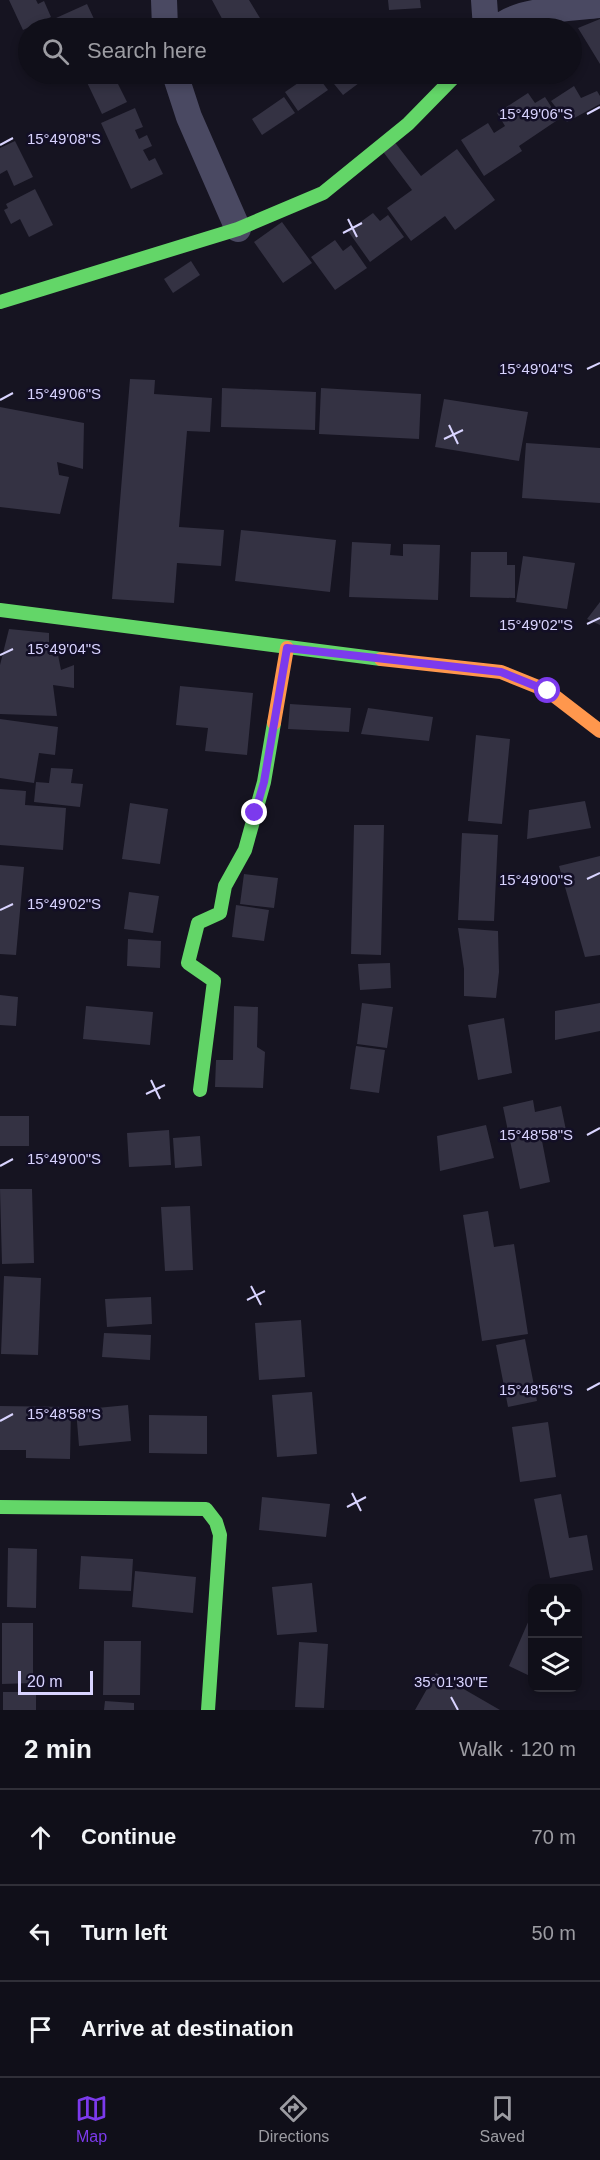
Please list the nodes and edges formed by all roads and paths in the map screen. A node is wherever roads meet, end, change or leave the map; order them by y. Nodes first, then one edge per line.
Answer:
1 (164, 0) edge
2 (483, 0) edge
3 (600, 5) edge
4 (165, 18) edge
5 (485, 18) edge
6 (517, 18) edge
7 (178, 84) edge
8 (447, 84) edge
9 (238, 229) junction
10 (0, 302) edge
11 (0, 610) edge
12 (287, 648) junction
13 (600, 731) edge
14 (200, 1090) dead end
15 (0, 1507) edge
16 (208, 1710) edge

1 - 4 street
2 - 5 street
3 - 6 street
7 - 9 street
8 - 9 street
9 - 10 street
11 - 12 street
12 - 13 street
12 - 14 street
15 - 16 street

